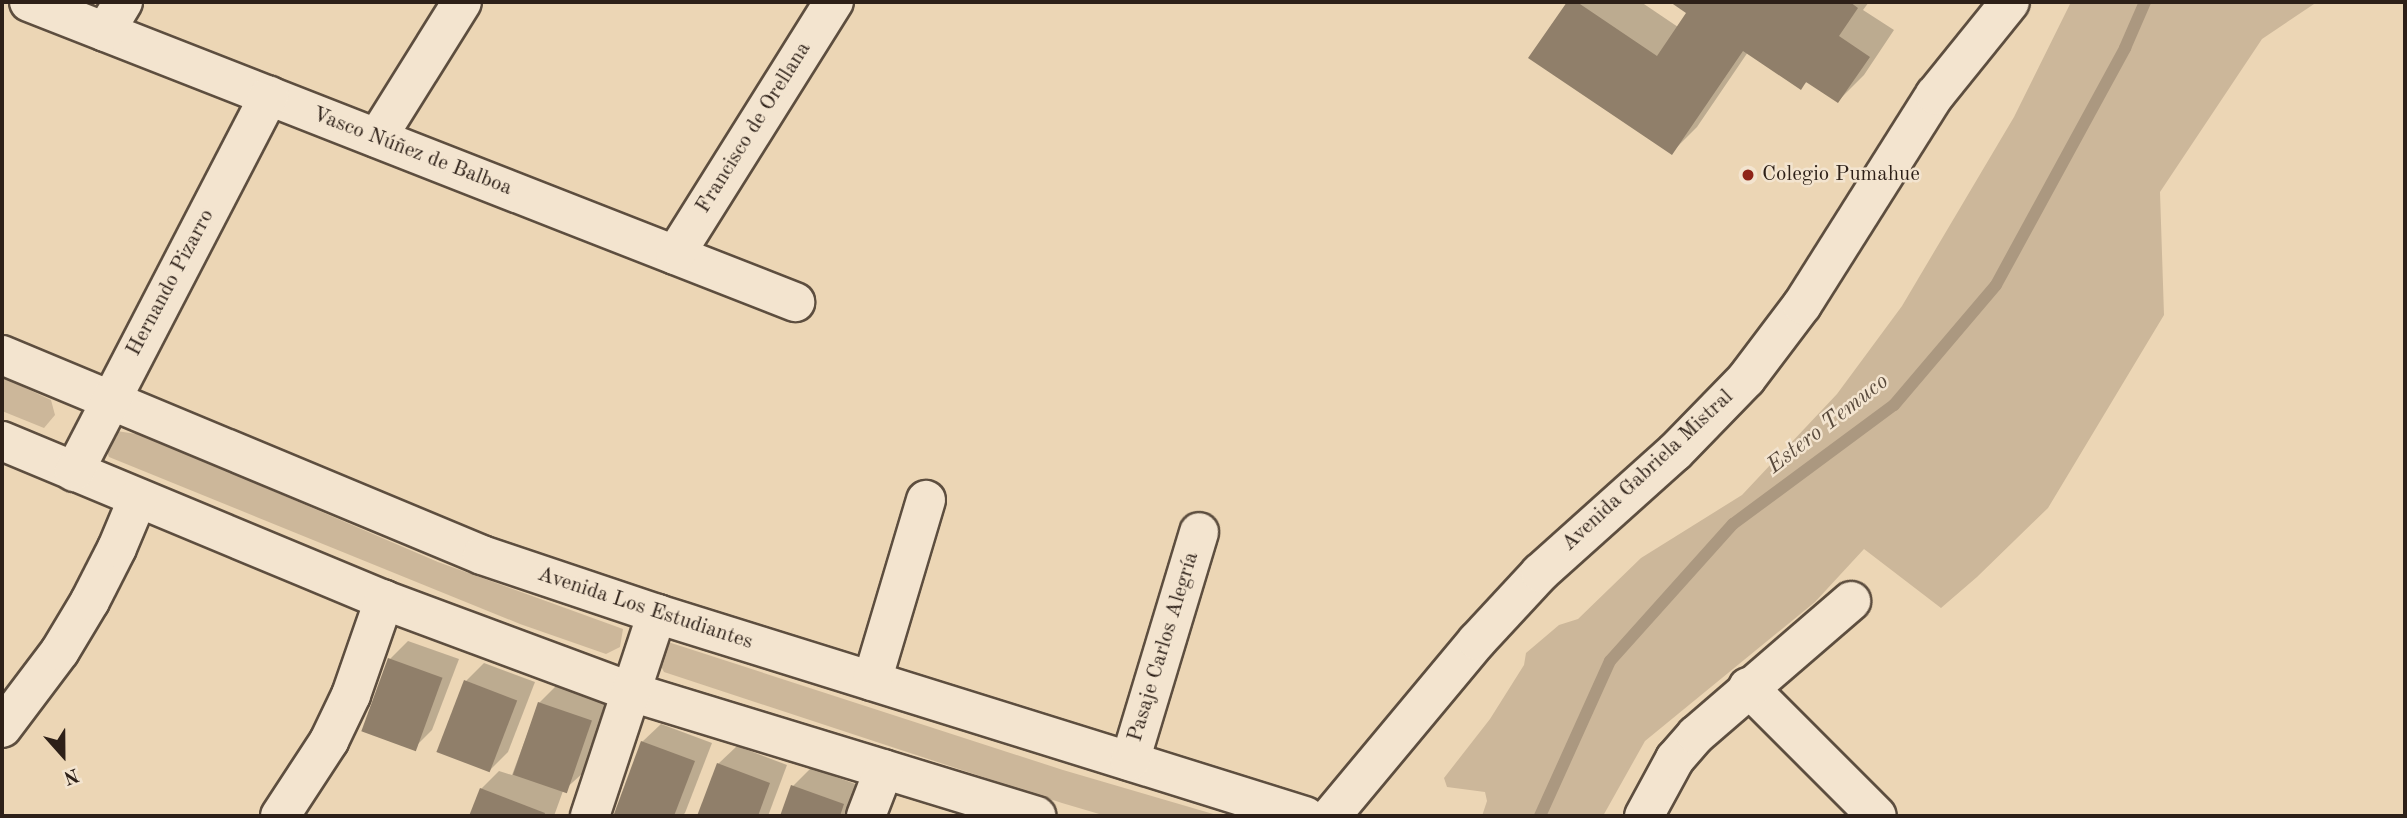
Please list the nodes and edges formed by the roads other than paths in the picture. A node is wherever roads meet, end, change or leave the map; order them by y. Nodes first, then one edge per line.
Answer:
1 (29, 2) edge
2 (462, 2) edge
3 (834, 2) edge
4 (2010, 2) edge
5 (114, 17) edge
6 (269, 96) junction
7 (377, 138) junction
8 (675, 255) junction
9 (796, 302) dead end
10 (2, 355) edge
11 (111, 398) junction
12 (2, 441) edge
13 (74, 472) junction
14 (138, 498) junction
15 (926, 500) dead end
16 (1199, 532) dead end
17 (384, 600) junction
18 (1850, 601) dead end
19 (657, 614) junction
20 (872, 681) junction
21 (1748, 687) junction
22 (631, 692) junction
23 (2, 728) edge
24 (1130, 761) junction
25 (884, 769) junction
26 (280, 816) edge
27 (590, 816) edge
28 (866, 816) edge
29 (1036, 816) edge
30 (1305, 816) edge
31 (1331, 816) edge
32 (1644, 816) edge
33 (1877, 816) edge

1 - 5 street, Vasco Núñez de Balboa
2 - 7 street
3 - 8 street, Francisco de Orellana
4 - 31 street, Avenida Gabriela Mistral
5 - 6 street, Vasco Núñez de Balboa
6 - 7 street, Vasco Núñez de Balboa
6 - 11 street, Hernando Pizarro
7 - 8 street, Vasco Núñez de Balboa
8 - 9 street, Vasco Núñez de Balboa
10 - 11 street, Avenida Los Estudiantes
11 - 13 street, Hernando Pizarro
11 - 19 street, Avenida Los Estudiantes
12 - 13 street
13 - 14 street
14 - 17 street
14 - 23 street
15 - 20 street
16 - 24 street, Pasaje Carlos Alegría
17 - 22 street
17 - 26 street
18 - 21 street
19 - 20 street, Avenida Los Estudiantes
19 - 22 street
20 - 24 street, Avenida Los Estudiantes
21 - 32 street
21 - 33 street
22 - 25 street
22 - 27 street
24 - 30 street, Avenida Los Estudiantes
25 - 28 street
25 - 29 street

